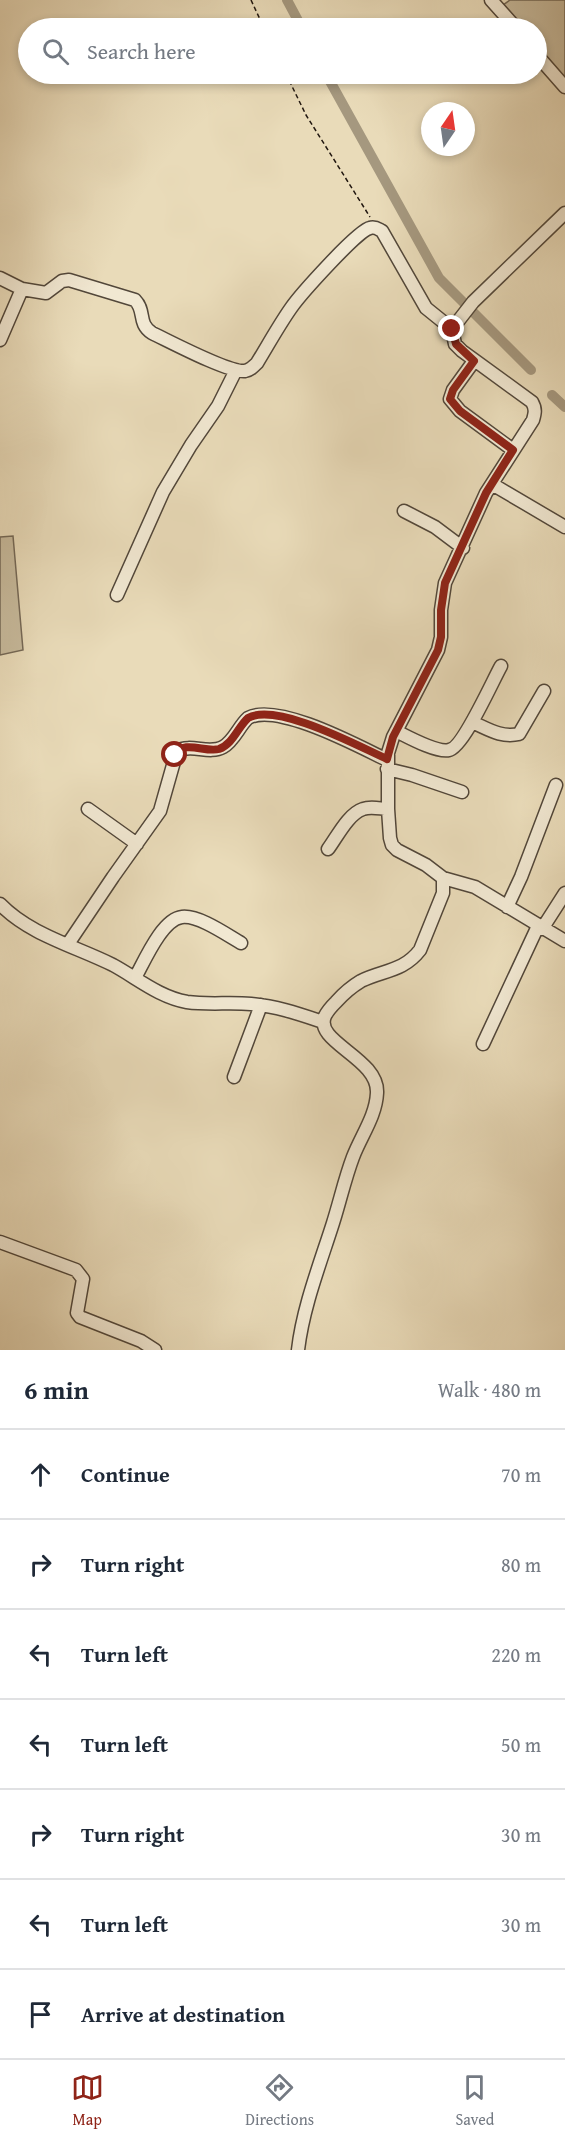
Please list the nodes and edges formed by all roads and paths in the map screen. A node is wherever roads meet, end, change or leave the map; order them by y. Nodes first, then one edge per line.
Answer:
1 (251, 0) edge
2 (491, 0) edge
3 (259, 18) edge
4 (507, 18) edge
5 (547, 66) edge
6 (291, 84) edge
7 (565, 87) edge
8 (565, 213) edge
9 (376, 228) junction
10 (0, 278) edge
11 (22, 289) junction
12 (454, 326) junction
13 (0, 340) edge
14 (474, 361) junction
15 (236, 370) junction
16 (513, 450) junction
17 (492, 484) junction
18 (404, 511) dead end
19 (565, 527) edge
20 (463, 548) junction
21 (117, 595) dead end
22 (501, 666) dead end
23 (544, 691) dead end
24 (472, 722) junction
25 (396, 731) junction
26 (387, 764) junction
27 (556, 785) dead end
28 (462, 792) dead end
29 (88, 809) dead end
30 (388, 809) junction
31 (137, 844) junction
32 (328, 849) dead end
33 (444, 878) junction
34 (565, 893) edge
35 (0, 904) edge
36 (507, 907) junction
37 (540, 928) junction
38 (565, 941) edge
39 (68, 944) junction
40 (241, 944) dead end
41 (135, 978) junction
42 (261, 1005) junction
43 (323, 1022) junction
44 (483, 1044) dead end
45 (234, 1077) dead end
46 (0, 1242) edge
47 (301, 1349) edge
48 (155, 1350) edge

1 - 3 path
2 - 4 street
5 - 7 street
6 - 9 path
8 - 12 street
9 - 12 street
9 - 15 street
10 - 11 street
11 - 13 street
11 - 15 street
12 - 14 street
14 - 16 street
14 - 16 street
15 - 21 street
16 - 17 street
17 - 19 street
17 - 20 street
18 - 20 street
20 - 25 street
22 - 24 street
23 - 24 street
24 - 25 street
25 - 26 street
26 - 28 street
26 - 30 street
26 - 31 street
27 - 36 street
29 - 31 street
30 - 32 street
30 - 33 street
31 - 39 street
33 - 36 street
33 - 43 street
34 - 37 street
35 - 39 street
36 - 37 street
37 - 38 street
37 - 44 street
39 - 41 street
40 - 41 street
41 - 42 street
42 - 43 street
42 - 45 street
43 - 47 street
46 - 48 street

